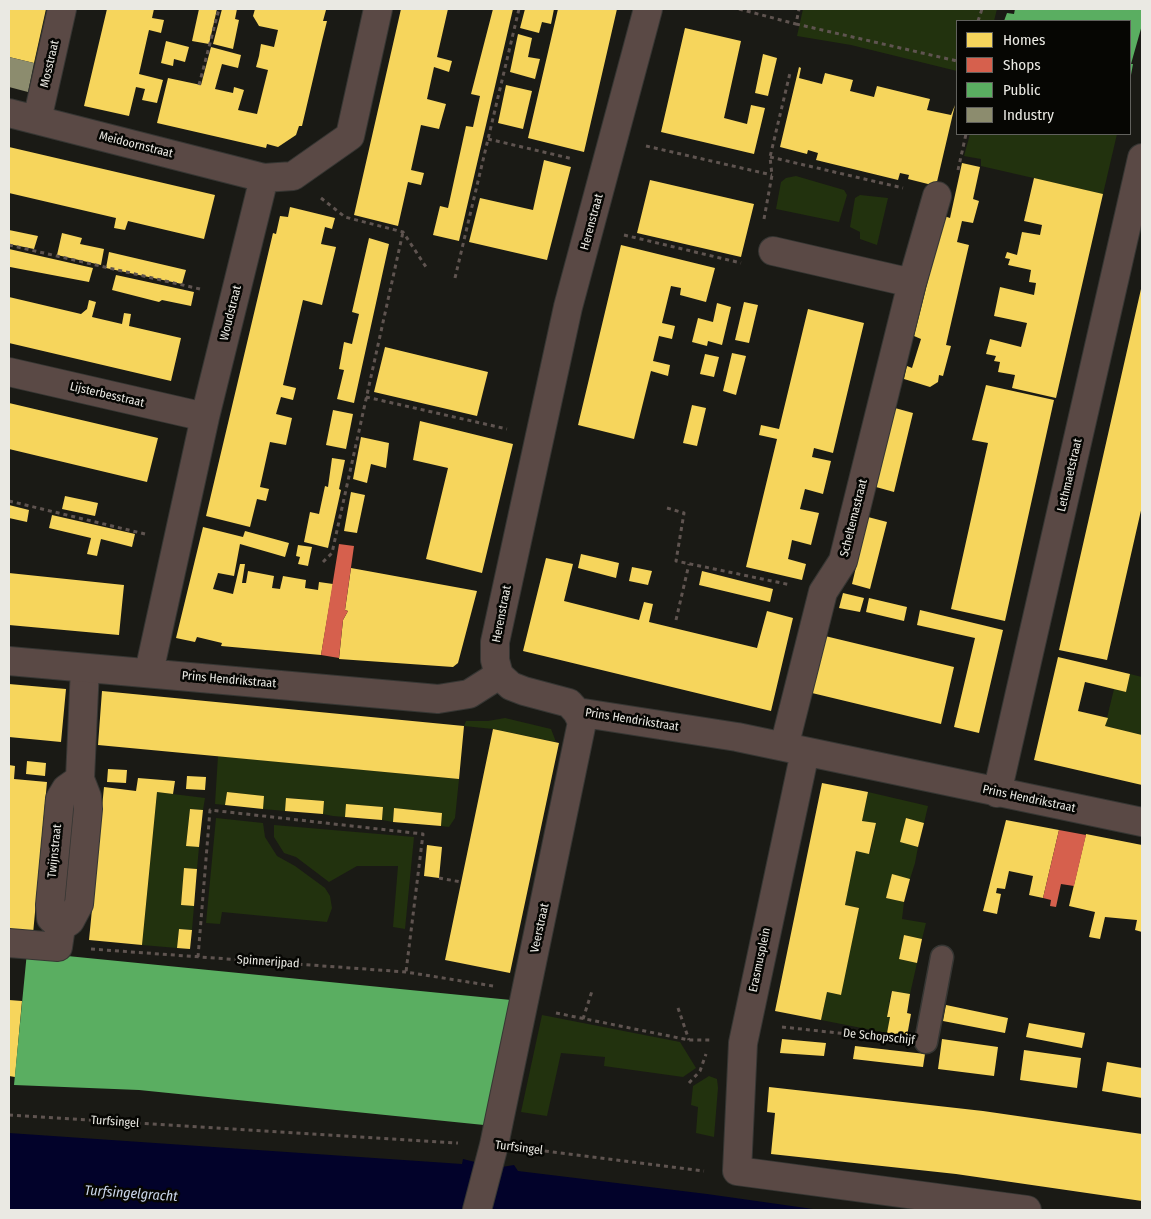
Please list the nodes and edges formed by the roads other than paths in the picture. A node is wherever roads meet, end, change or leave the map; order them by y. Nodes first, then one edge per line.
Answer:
1 (62, 9) edge
2 (378, 9) edge
3 (648, 9) edge
4 (9, 113) edge
5 (37, 120) junction
6 (1142, 158) edge
7 (264, 178) junction
8 (936, 196) road end
9 (773, 251) dead end
10 (912, 283) junction
11 (9, 372) edge
12 (205, 417) junction
13 (9, 661) edge
14 (85, 668) junction
15 (149, 672) junction
16 (499, 675) junction
17 (577, 712) junction
18 (795, 750) junction
19 (998, 793) junction
20 (1142, 822) edge
21 (9, 943) edge
22 (942, 957) dead end
23 (926, 1042) road end
24 (477, 1210) edge
25 (1027, 1210) edge

1 - 5 street, Mosstraat
2 - 7 street
3 - 16 street, Herenstraat
4 - 5 street, Meidoornstraat
5 - 7 street, Meidoornstraat
6 - 19 street, Lethmaetstraat
7 - 12 street, Woudstraat
8 - 10 street, Scheltemastraat
9 - 10 street
10 - 18 street, Scheltemastraat
11 - 12 street, Lijsterbesstraat
12 - 15 street, Woudstraat
13 - 14 street, Prins Hendrikstraat
14 - 15 street, Prins Hendrikstraat
14 - 21 street, Twijnstraat
15 - 16 street, Prins Hendrikstraat
16 - 17 street, Prins Hendrikstraat
17 - 18 street, Prins Hendrikstraat
17 - 24 street, Veerstraat
18 - 19 street, Prins Hendrikstraat
18 - 25 street, Erasmusplein
19 - 20 street, Prins Hendrikstraat
22 - 23 lane, De Schopschijf

